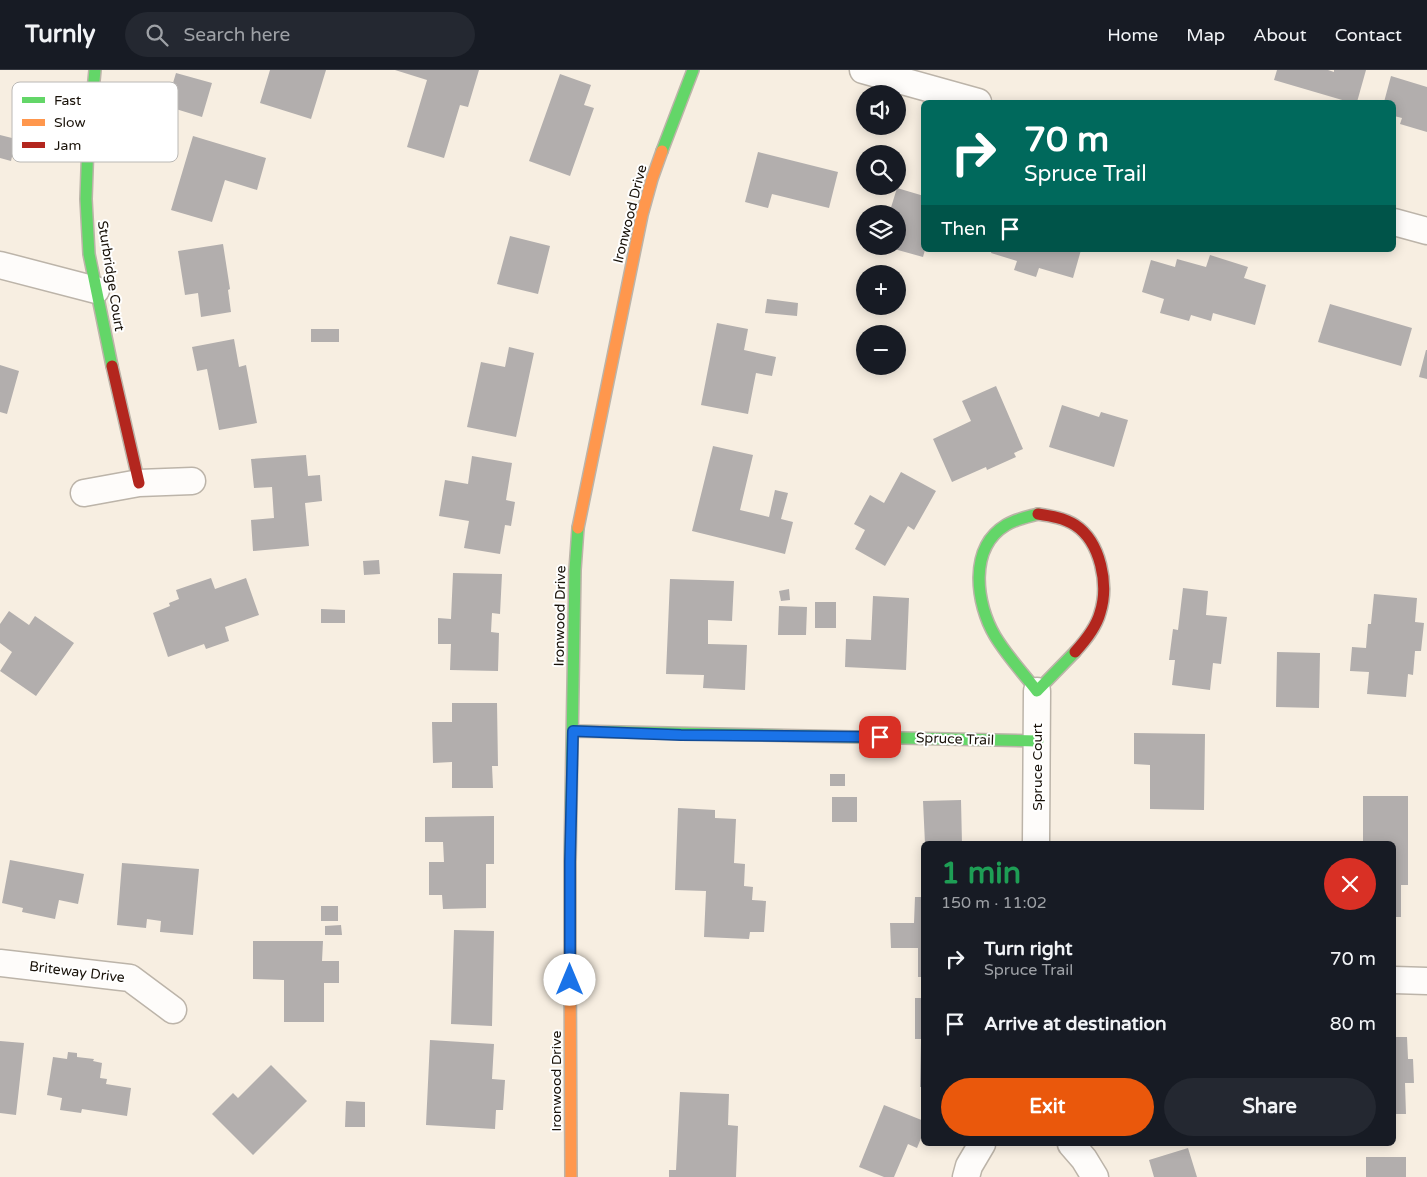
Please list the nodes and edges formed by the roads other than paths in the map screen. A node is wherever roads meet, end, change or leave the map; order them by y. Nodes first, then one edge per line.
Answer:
1 (693, 70) edge
2 (863, 70) edge
3 (971, 100) edge
4 (87, 162) edge
5 (1396, 223) edge
6 (1427, 232) edge
7 (0, 265) edge
8 (96, 290) junction
9 (192, 482) dead end
10 (139, 483) junction
11 (84, 493) dead end
12 (1037, 691) junction
13 (573, 731) junction
14 (1038, 741) junction
15 (1036, 841) edge
16 (0, 963) edge
17 (1396, 980) edge
18 (1427, 981) edge
19 (173, 1010) dead end
20 (981, 1146) edge
21 (1073, 1146) edge
22 (571, 1177) edge
23 (966, 1177) edge
24 (1096, 1177) edge

1 - 13 street, Ironwood Drive
2 - 3 street
4 - 8 street, Sturbridge Court
5 - 6 street
7 - 8 street
8 - 10 street, Sturbridge Court
9 - 10 street
10 - 11 street
12 - 12 street
12 - 14 street, Spruce Court
13 - 14 street, Spruce Trail
13 - 22 street, Ironwood Drive
14 - 15 street, Spruce Court
16 - 19 street, Briteway Drive
17 - 18 street
20 - 23 street
21 - 24 street

